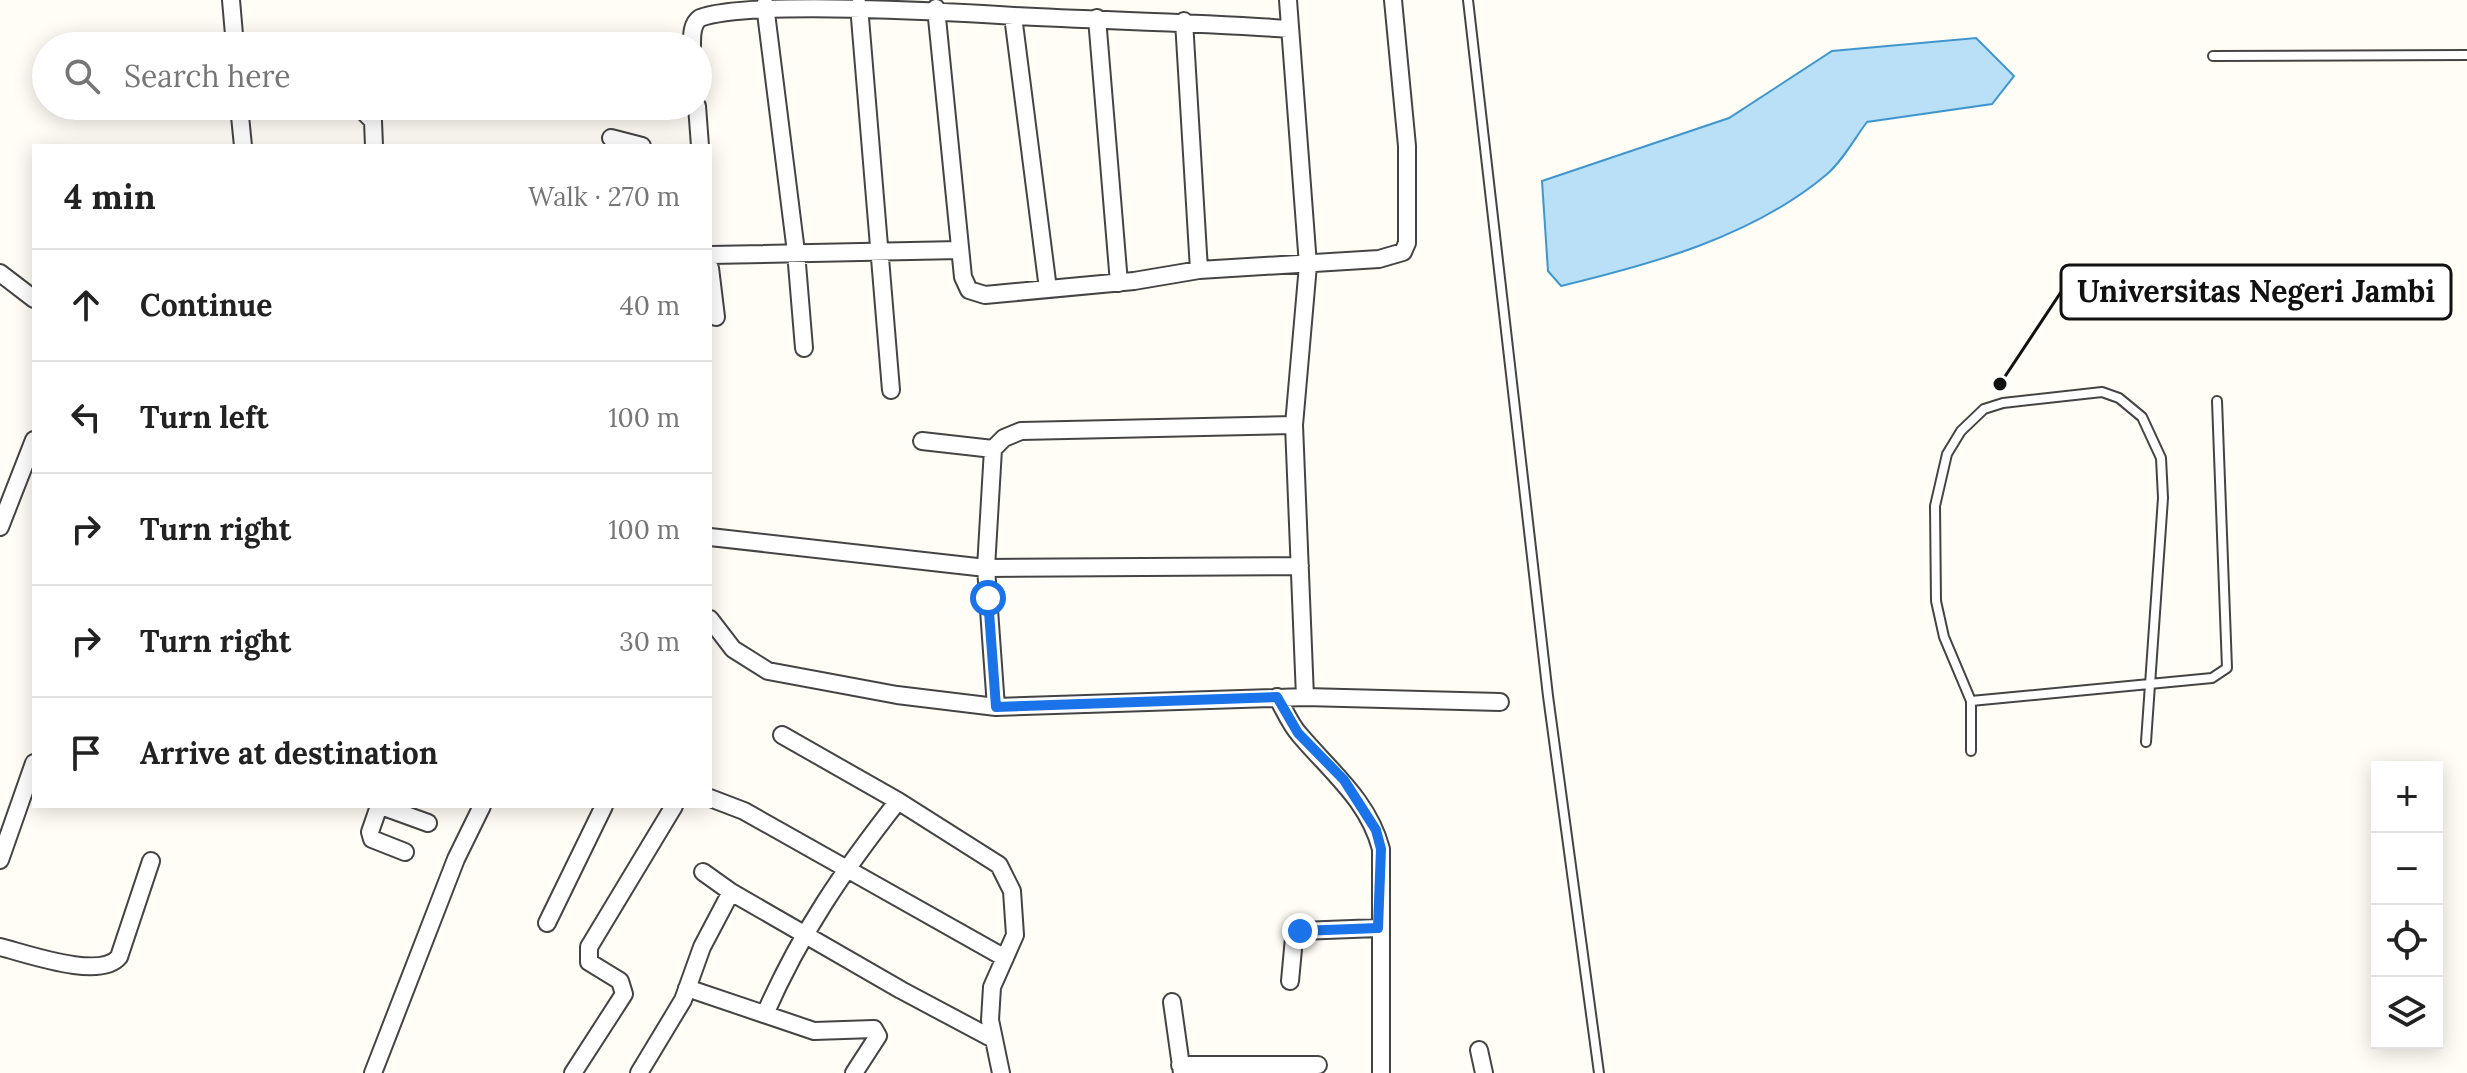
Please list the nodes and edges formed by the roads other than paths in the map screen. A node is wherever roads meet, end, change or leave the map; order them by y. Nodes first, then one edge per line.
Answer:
1 (231, 0) edge
2 (1288, 0) edge
3 (1393, 0) edge
4 (1468, 0) edge
5 (765, 5) junction
6 (928, 5) edge
7 (859, 6) junction
8 (1013, 16) junction
9 (1097, 18) junction
10 (1184, 21) junction
11 (1288, 29) junction
12 (234, 32) edge
13 (693, 32) edge
14 (2467, 55) edge
15 (2213, 56) dead end
16 (240, 120) edge
17 (372, 120) edge
18 (698, 120) edge
19 (611, 138) dead end
20 (243, 144) edge
21 (374, 144) edge
22 (634, 144) edge
23 (700, 144) edge
24 (960, 250) junction
25 (796, 252) junction
26 (877, 253) junction
27 (712, 255) edge
28 (1308, 265) junction
29 (1199, 270) junction
30 (0, 273) edge
31 (1119, 283) junction
32 (712, 284) edge
33 (1048, 289) junction
34 (32, 297) edge
35 (716, 317) dead end
36 (804, 348) dead end
37 (891, 390) dead end
38 (2217, 401) dead end
39 (1294, 425) junction
40 (922, 441) dead end
41 (32, 445) edge
42 (993, 449) junction
43 (0, 527) edge
44 (712, 537) edge
45 (1300, 566) junction
46 (986, 568) junction
47 (712, 622) edge
48 (2150, 682) junction
49 (1277, 697) junction
50 (1305, 697) junction
51 (1971, 701) junction
52 (1500, 702) dead end
53 (996, 707) junction
54 (782, 735) dead end
55 (2146, 742) dead end
56 (1971, 751) dead end
57 (32, 769) edge
58 (712, 799) edge
59 (898, 801) junction
60 (379, 808) edge
61 (386, 808) edge
62 (481, 808) edge
63 (603, 808) edge
64 (673, 808) edge
65 (428, 823) dead end
66 (405, 852) dead end
67 (0, 860) edge
68 (151, 861) dead end
69 (846, 868) junction
70 (703, 872) dead end
71 (731, 892) junction
72 (547, 923) dead end
73 (1378, 928) junction
74 (803, 933) junction
75 (0, 947) edge
76 (1005, 958) junction
77 (1290, 981) dead end
78 (687, 988) junction
79 (1172, 1002) dead end
80 (765, 1014) junction
81 (993, 1039) junction
82 (1479, 1050) dead end
83 (1318, 1065) dead end
84 (1181, 1069) edge
85 (373, 1073) edge
86 (573, 1073) edge
87 (639, 1073) edge
88 (854, 1073) edge
89 (1001, 1073) edge
90 (1381, 1073) edge
91 (1484, 1073) edge
92 (1599, 1073) edge

1 - 12 street
2 - 11 street
3 - 28 street
4 - 92 lane
5 - 7 street
5 - 13 street
5 - 25 street
6 - 7 street
6 - 8 street
6 - 24 street
7 - 26 street
8 - 9 street
8 - 33 street
9 - 10 street
9 - 31 street
10 - 11 street
10 - 29 street
11 - 28 street
14 - 15 lane
16 - 20 street
17 - 21 street
18 - 23 street
19 - 22 street
24 - 26 street
24 - 33 street
25 - 26 street
25 - 27 street
25 - 36 street
26 - 37 street
28 - 29 street
28 - 39 street
29 - 31 street
30 - 34 street
31 - 33 street
32 - 35 street
38 - 48 lane
39 - 42 street
39 - 45 street
40 - 42 street
41 - 43 street
42 - 46 street
44 - 46 street
45 - 46 street
45 - 50 street
46 - 53 street
47 - 53 street
48 - 51 lane
48 - 51 lane
48 - 55 lane
49 - 50 street
49 - 53 street
49 - 73 street
50 - 52 street
51 - 56 lane
54 - 59 street
57 - 67 street
58 - 69 street
59 - 69 street
59 - 76 street
60 - 66 street
61 - 65 street
62 - 85 street
63 - 72 street
64 - 86 street
68 - 75 street
69 - 74 street
69 - 76 street
70 - 71 street
71 - 74 street
71 - 78 street
73 - 77 street
73 - 90 street
74 - 80 street
74 - 81 street
76 - 81 street
78 - 80 street
78 - 87 street
79 - 84 street
80 - 88 street
81 - 89 street
82 - 91 street
83 - 84 street

